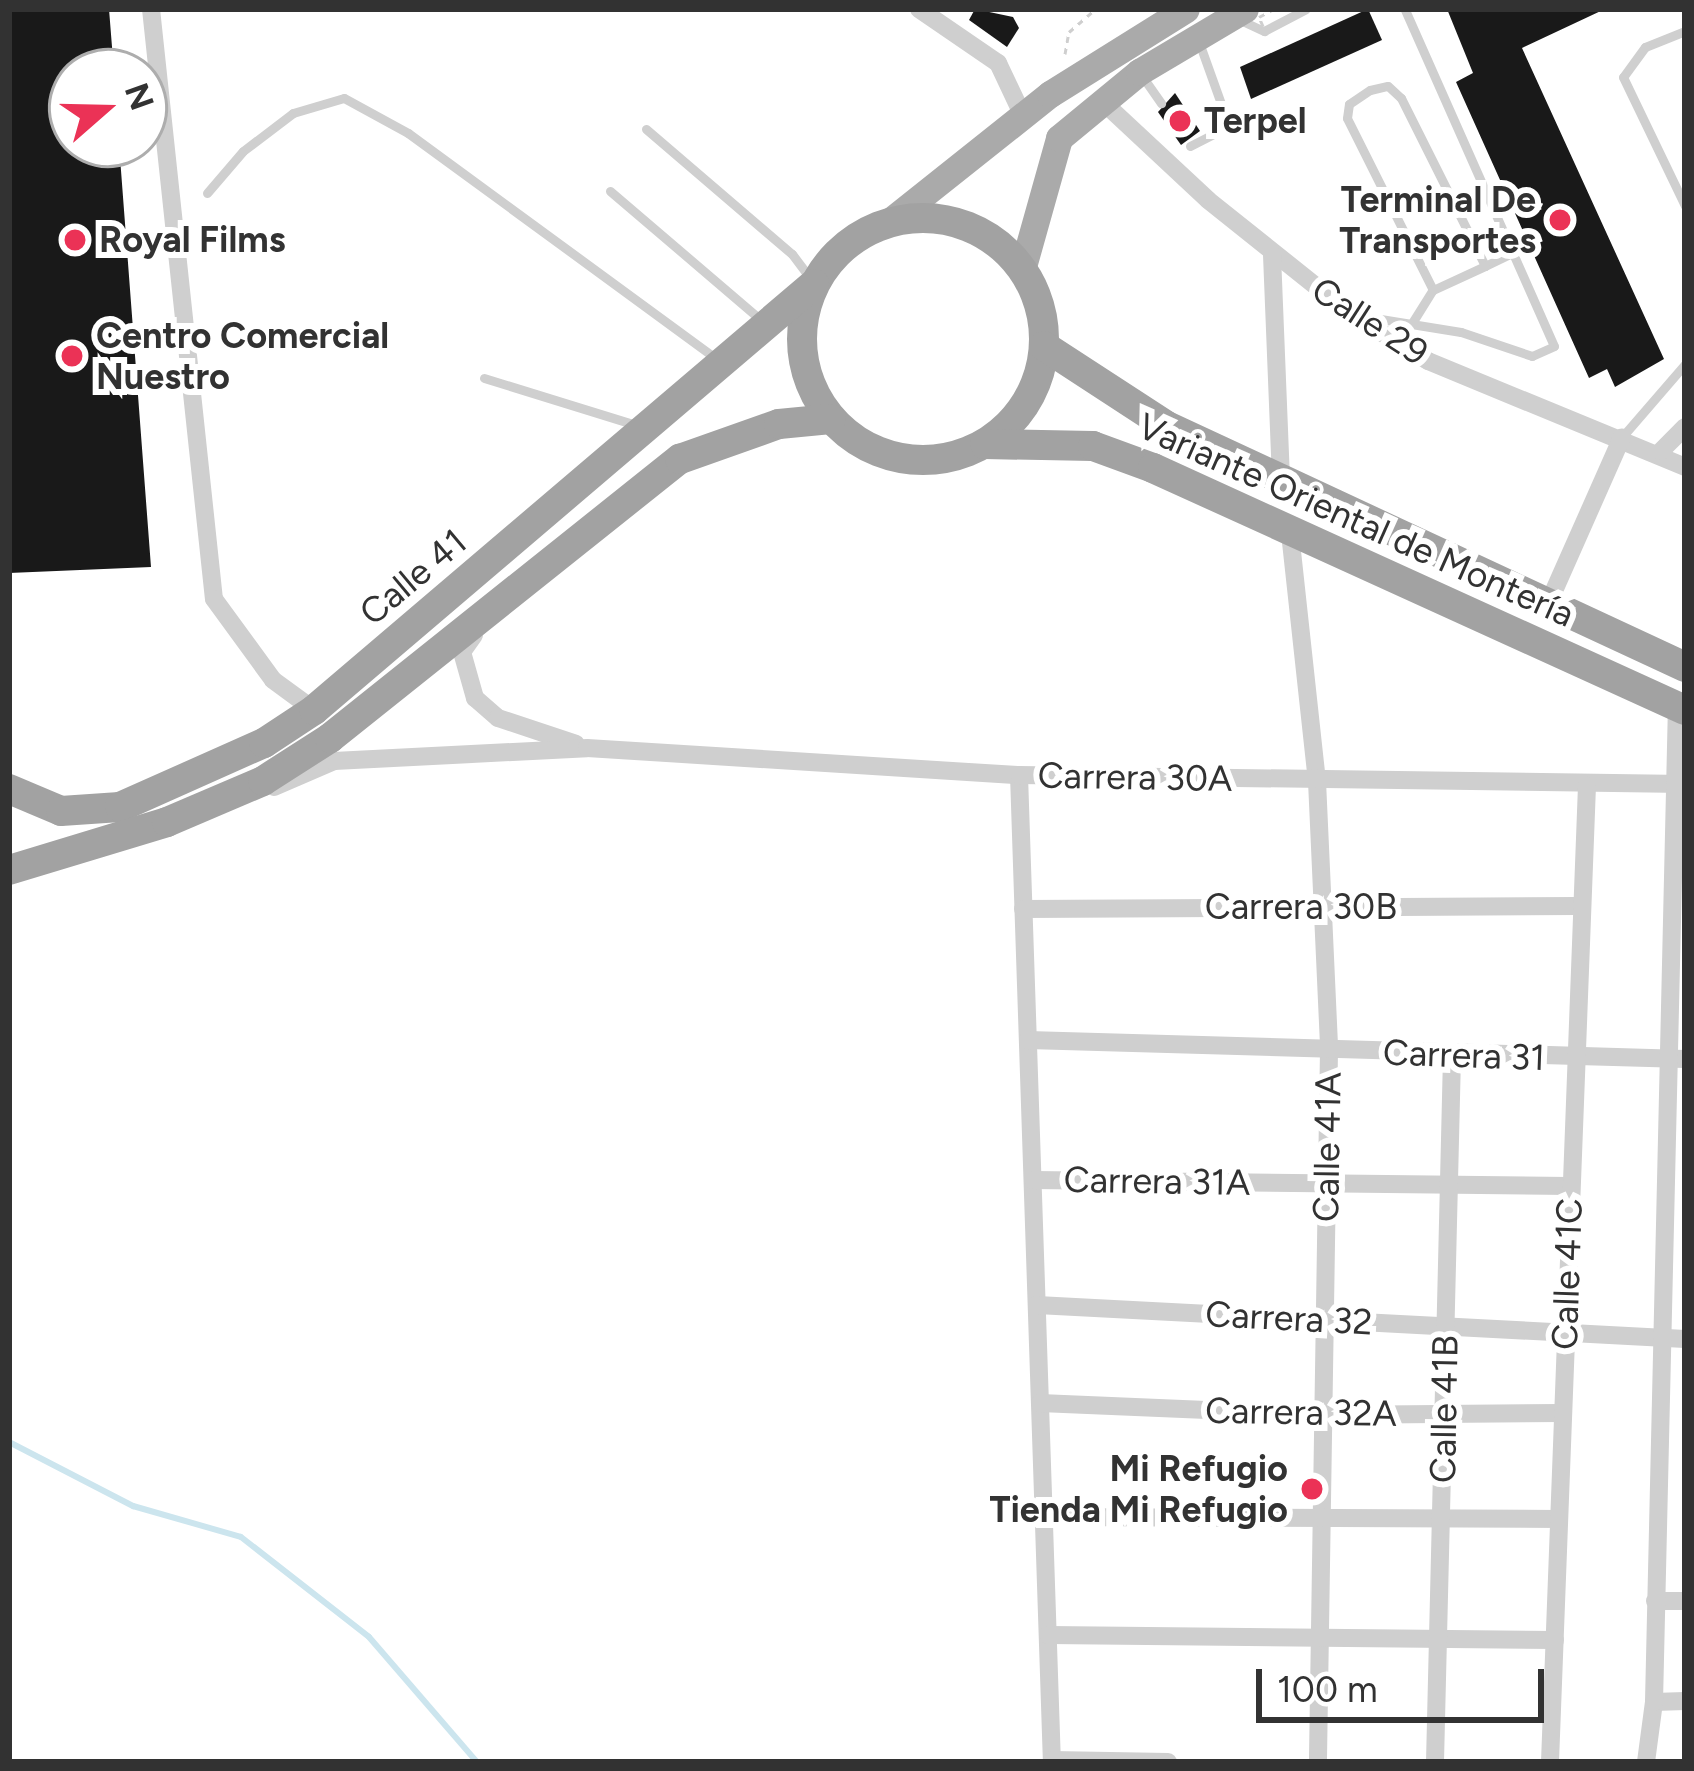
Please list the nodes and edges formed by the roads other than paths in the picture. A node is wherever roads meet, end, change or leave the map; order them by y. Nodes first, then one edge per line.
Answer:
1 (151, 9) edge
2 (919, 9) edge
3 (1186, 9) edge
4 (1306, 9) edge
5 (1405, 9) edge
6 (1247, 17) edge
7 (1685, 31) edge
8 (1197, 37) junction
9 (1139, 72) junction
10 (1102, 100) junction
11 (1160, 103) dead end
12 (1023, 116) junction
13 (646, 129) dead end
14 (1172, 166) junction
15 (610, 191) dead end
16 (207, 193) dead end
17 (1685, 206) edge
18 (889, 222) junction
19 (1512, 253) junction
20 (1272, 255) junction
21 (1485, 266) junction
22 (1022, 270) junction
23 (814, 284) junction
24 (1433, 290) junction
25 (1351, 314) junction
26 (1412, 323) junction
27 (769, 327) junction
28 (1044, 346) junction
29 (725, 364) junction
30 (1685, 364) edge
31 (484, 378) dead end
32 (831, 419) junction
33 (650, 429) junction
34 (1683, 433) edge
35 (1622, 437) junction
36 (985, 444) junction
37 (1661, 451) junction
38 (1685, 467) edge
39 (1281, 478) junction
40 (1290, 533) junction
41 (1549, 602) junction
42 (494, 609) junction
43 (1685, 667) edge
44 (1681, 708) edge
45 (314, 710) junction
46 (587, 748) junction
47 (1019, 775) junction
48 (1316, 781) junction
49 (1680, 784) edge
50 (1586, 786) junction
51 (9, 789) edge
52 (166, 822) junction
53 (9, 870) edge
54 (1578, 906) junction
55 (1322, 907) junction
56 (1023, 909) junction
57 (1028, 1040) junction
58 (1328, 1050) junction
59 (1452, 1055) junction
60 (1573, 1059) junction
61 (1677, 1059) edge
62 (1033, 1180) junction
63 (1326, 1183) junction
64 (1449, 1185) junction
65 (1569, 1186) junction
66 (1037, 1305) junction
67 (1323, 1321) junction
68 (1447, 1327) junction
69 (1565, 1333) junction
70 (1662, 1338) junction
71 (1685, 1340) edge
72 (1040, 1403) junction
73 (1562, 1413) junction
74 (1322, 1415) junction
75 (1444, 1415) junction
76 (1044, 1517) junction
77 (1559, 1519) junction
78 (1442, 1520) junction
79 (1319, 1522) junction
80 (1654, 1601) junction
81 (1685, 1601) edge
82 (1048, 1635) junction
83 (1318, 1638) junction
84 (1439, 1640) junction
85 (1555, 1640) junction
86 (1685, 1701) edge
87 (1654, 1702) junction
88 (1052, 1761) edge
89 (1168, 1762) edge
90 (1318, 1762) edge
91 (1435, 1762) edge
92 (1550, 1762) edge
93 (1646, 1762) edge

1 - 45 street
2 - 12 street
3 - 12 main road
4 - 6 lane
5 - 19 lane
6 - 8 main road
7 - 17 lane
8 - 9 main road
8 - 14 lane
9 - 10 main road
9 - 11 lane
10 - 14 street, Calle 29
10 - 22 main road
12 - 18 main road
13 - 23 lane
14 - 20 street, Calle 29
15 - 27 lane
16 - 29 lane
18 - 22 highway
18 - 23 highway
19 - 21 lane
19 - 26 lane
20 - 25 street, Calle 29
20 - 39 street
21 - 24 lane
21 - 24 lane
22 - 28 highway
23 - 27 highway, Calle 41
23 - 32 highway
24 - 26 lane
25 - 26 lane
25 - 35 street, Calle 29
27 - 29 highway, Calle 41
28 - 36 highway
28 - 39 highway, Variante Oriental de Montería
29 - 33 highway, Calle 41
30 - 35 lane
31 - 33 lane
32 - 36 highway
32 - 42 highway, Calle 41
33 - 45 highway, Calle 41
34 - 37 street
35 - 37 street, Calle 29
35 - 41 street
36 - 40 highway, Variante Oriental de Montería
37 - 38 street, Calle 29
39 - 41 highway, Variante Oriental de Montería
40 - 44 highway, Variante Oriental de Montería
40 - 48 street, Calle 41A
41 - 43 highway, Variante Oriental de Montería
42 - 46 street
42 - 52 highway, Calle 41
44 - 49 street
45 - 51 highway, Calle 41
46 - 47 street, Carrera 30A
46 - 52 street
47 - 48 street, Carrera 30A
47 - 56 street
48 - 50 street, Carrera 30A
48 - 55 street, Calle 41A
49 - 50 street, Carrera 30A
49 - 61 street
50 - 54 street, Calle 41C
52 - 53 highway, Calle 41
54 - 55 street, Carrera 30B
54 - 60 street, Calle 41C
55 - 56 street, Carrera 30B
55 - 58 street, Calle 41A
56 - 57 street
57 - 58 street, Carrera 31
57 - 62 street
58 - 59 street, Carrera 31
58 - 63 street, Calle 41A
59 - 60 street, Carrera 31
59 - 64 street, Calle 41B
60 - 61 street, Carrera 31
60 - 65 street, Calle 41C
61 - 70 street
62 - 63 street, Carrera 31A
62 - 66 street
63 - 64 street, Carrera 31A
63 - 67 street, Calle 41A
64 - 65 street, Carrera 31A
64 - 68 street, Calle 41B
65 - 69 street, Calle 41C
66 - 67 street, Carrera 32
66 - 72 street
67 - 68 street, Carrera 32
67 - 74 street, Calle 41A
68 - 69 street, Carrera 32
68 - 75 street, Calle 41B
69 - 70 street, Carrera 32
69 - 73 street, Calle 41C
70 - 71 street, Carrera 32
70 - 80 street
72 - 74 street, Carrera 32A
72 - 76 street
73 - 75 street, Carrera 32A
73 - 77 street, Calle 41C
74 - 75 street, Carrera 32A
74 - 79 street, Calle 41A
75 - 78 street, Calle 41B
76 - 79 street
76 - 82 street
77 - 78 street
77 - 85 street, Calle 41C
78 - 79 street
78 - 84 street, Calle 41B
79 - 83 street, Calle 41A
80 - 81 street
80 - 87 street
82 - 83 street
82 - 88 street
83 - 84 street
83 - 90 street, Calle 41A
84 - 85 street
84 - 91 street, Calle 41B
85 - 92 street, Calle 41C
86 - 87 street
87 - 93 street
88 - 89 street

